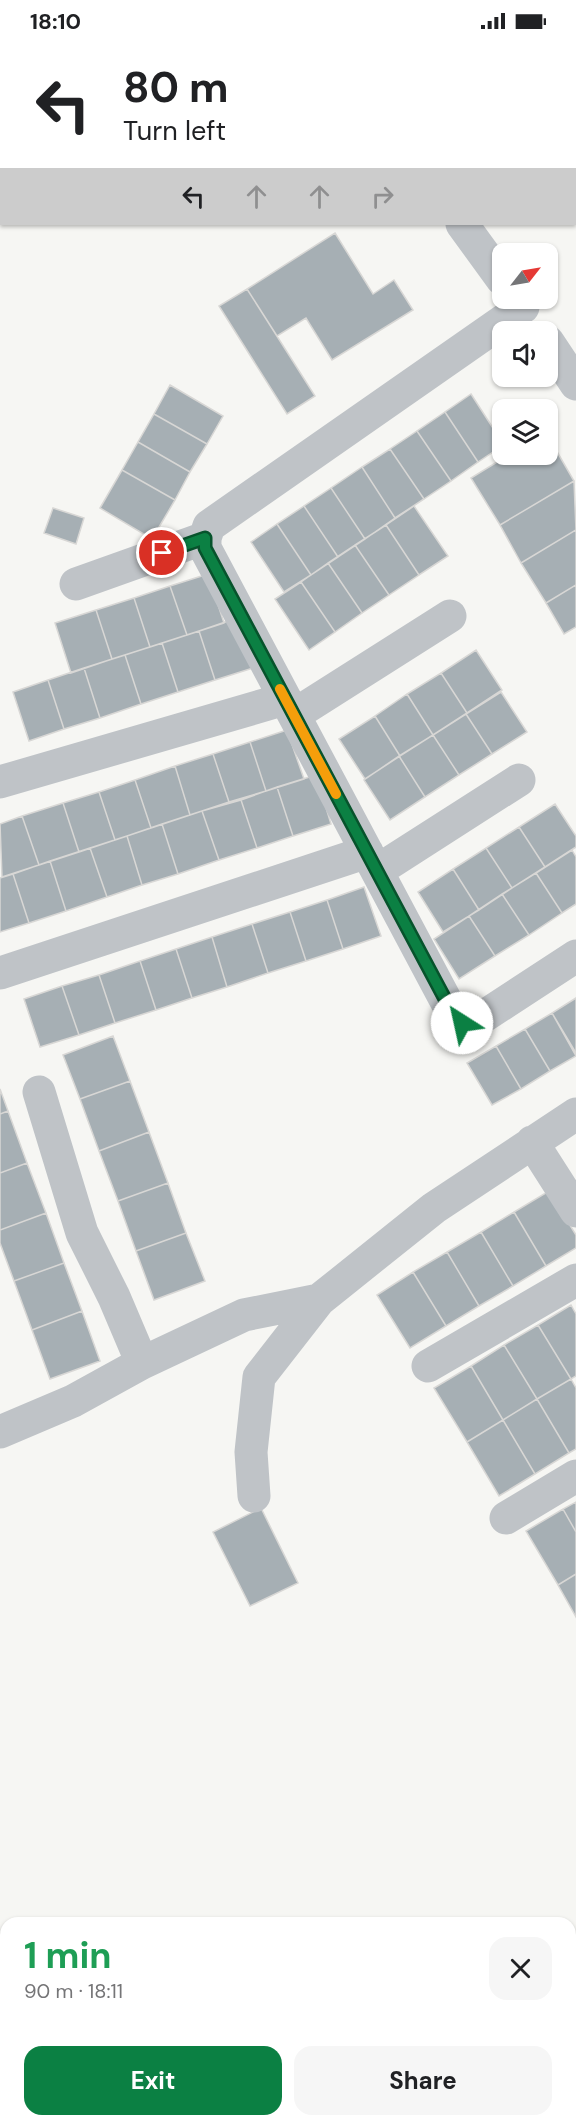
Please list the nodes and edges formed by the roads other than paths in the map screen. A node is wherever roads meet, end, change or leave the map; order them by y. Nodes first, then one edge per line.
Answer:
1 (463, 225) edge
2 (492, 265) edge
3 (527, 312) edge
4 (558, 357) edge
5 (576, 384) edge
6 (205, 538) junction
7 (76, 584) dead end
8 (450, 615) dead end
9 (290, 707) junction
10 (519, 780) dead end
11 (0, 782) edge
12 (372, 861) junction
13 (576, 956) edge
14 (0, 973) edge
15 (39, 1092) dead end
16 (576, 1114) edge
17 (532, 1142) junction
18 (576, 1211) edge
19 (576, 1280) edge
20 (319, 1300) junction
21 (142, 1364) junction
22 (428, 1366) dead end
23 (0, 1432) edge
24 (576, 1476) edge
25 (254, 1496) dead end
26 (506, 1518) dead end

1 - 2 street
3 - 6 street
4 - 5 street
6 - 7 street
6 - 9 street
8 - 9 street
9 - 11 street
9 - 12 street
10 - 12 street
12 - 13 street
12 - 14 street
15 - 21 street
16 - 17 street
17 - 18 street
17 - 20 street
19 - 22 street
20 - 21 street
20 - 25 street
21 - 23 street
24 - 26 street

